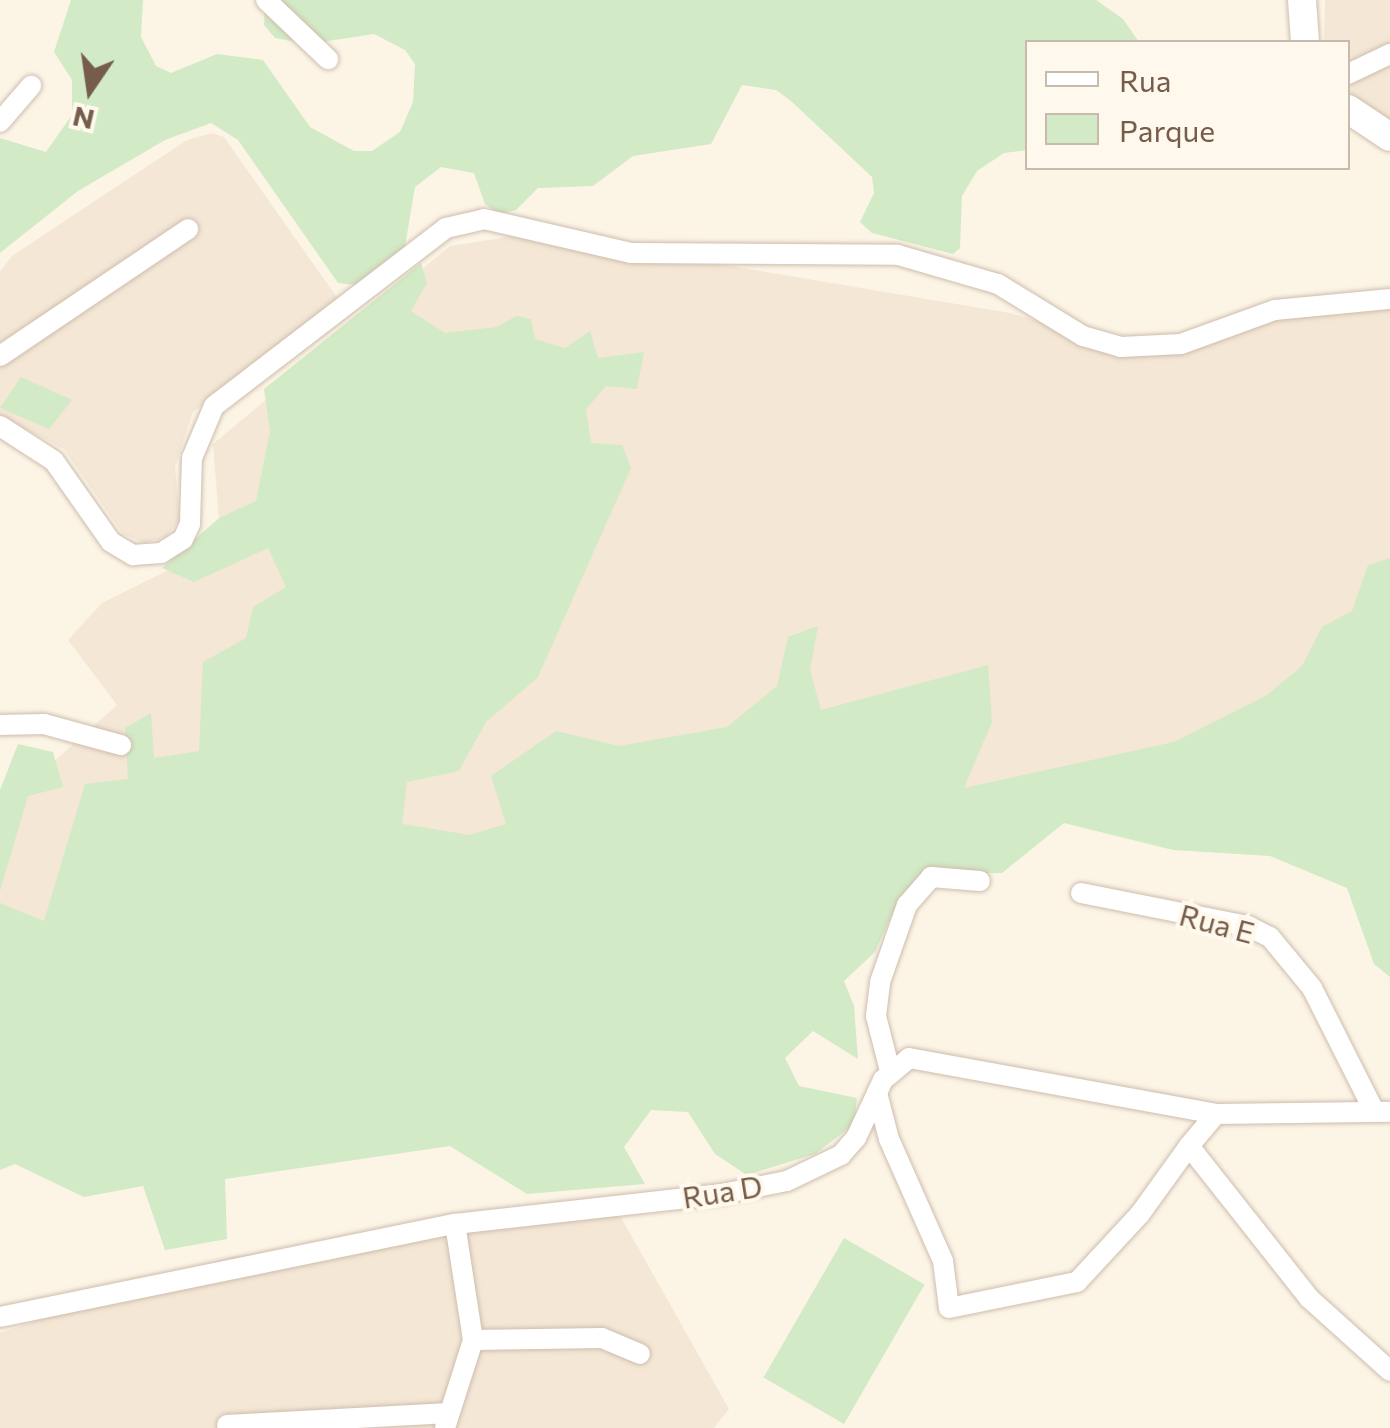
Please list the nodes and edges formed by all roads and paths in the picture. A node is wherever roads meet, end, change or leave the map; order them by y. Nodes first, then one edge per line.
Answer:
1 (266, 0) edge
2 (1302, 0) edge
3 (1305, 40) edge
4 (1390, 54) edge
5 (328, 59) dead end
6 (1350, 73) edge
7 (31, 86) dead end
8 (1350, 109) edge
9 (0, 122) edge
10 (1390, 137) edge
11 (188, 229) dead end
12 (1390, 299) edge
13 (0, 356) edge
14 (0, 426) edge
15 (0, 725) edge
16 (121, 745) dead end
17 (980, 881) dead end
18 (1082, 893) dead end
19 (890, 1070) junction
20 (877, 1093) junction
21 (1382, 1112) edge
22 (1216, 1114) junction
23 (1189, 1146) junction
24 (455, 1224) junction
25 (0, 1317) edge
26 (473, 1340) junction
27 (640, 1354) dead end
28 (1390, 1371) edge
29 (447, 1421) edge
30 (227, 1425) dead end

1 - 5 street
2 - 3 main road
4 - 6 street
7 - 9 street
8 - 10 main road
11 - 13 street
12 - 14 street
15 - 16 street
17 - 19 street
18 - 21 street, Rua E
19 - 20 street, Rua D
19 - 22 street
20 - 23 street
20 - 24 street, Rua D
21 - 22 street
22 - 23 street
23 - 28 street
24 - 25 street, Rua D
24 - 26 street
26 - 27 street
26 - 29 street
29 - 30 street

